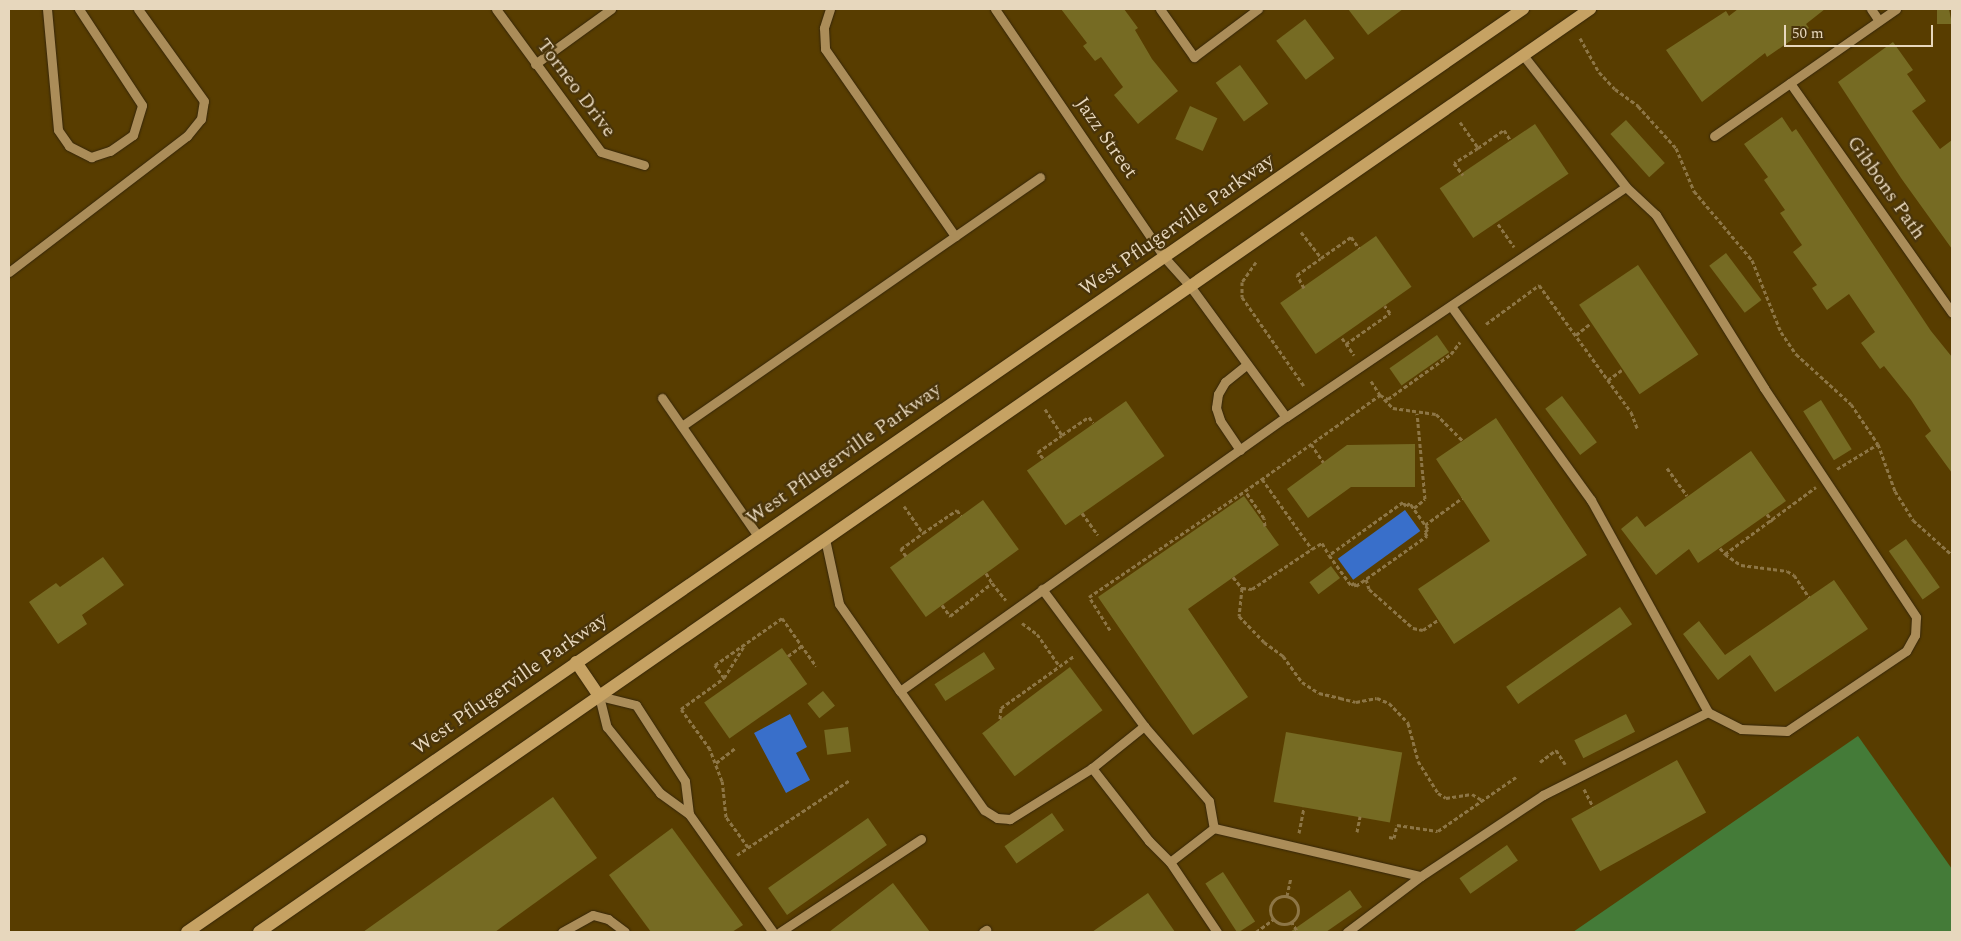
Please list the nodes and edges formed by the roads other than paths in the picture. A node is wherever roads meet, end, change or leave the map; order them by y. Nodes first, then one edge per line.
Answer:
1 (47, 9) edge
2 (79, 9) edge
3 (138, 9) edge
4 (496, 9) edge
5 (611, 9) edge
6 (830, 9) edge
7 (995, 9) edge
8 (1160, 9) edge
9 (1258, 9) edge
10 (1523, 9) edge
11 (1590, 9) edge
12 (1871, 9) edge
13 (1896, 9) edge
14 (1879, 21) junction
15 (1523, 55) junction
16 (535, 64) junction
17 (1790, 83) junction
18 (1714, 136) dead end
19 (644, 165) dead end
20 (1040, 177) dead end
21 (1626, 187) junction
22 (955, 236) junction
23 (1164, 257) junction
24 (9, 272) edge
25 (1190, 286) junction
26 (1451, 306) junction
27 (1952, 313) edge
28 (1247, 364) junction
29 (662, 398) dead end
30 (1286, 418) junction
31 (682, 426) junction
32 (1240, 450) junction
33 (758, 536) junction
34 (825, 539) junction
35 (1042, 589) junction
36 (576, 662) junction
37 (900, 690) junction
38 (599, 696) junction
39 (1708, 712) junction
40 (1144, 726) junction
41 (1092, 768) junction
42 (689, 814) junction
43 (1214, 828) junction
44 (921, 839) dead end
45 (1170, 862) junction
46 (1421, 876) junction
47 (187, 932) edge
48 (259, 932) edge
49 (562, 932) edge
50 (625, 932) edge
51 (773, 932) edge
52 (780, 932) edge
53 (1217, 932) edge
54 (1347, 932) edge

1 - 2 street
3 - 24 street
4 - 16 street, Torneo Drive
5 - 16 street
6 - 22 street
7 - 23 street, Jazz Street
8 - 9 street
10 - 23 main road, West Pflugerville Parkway
11 - 15 main road
12 - 14 street
13 - 14 street
14 - 17 street
15 - 21 street
15 - 25 main road
16 - 19 street, Torneo Drive
17 - 18 street
17 - 27 street, Gibbons Path
20 - 22 street
21 - 26 street
21 - 39 street
22 - 31 street
23 - 25 street, Jazz Street
23 - 33 main road, West Pflugerville Parkway
25 - 28 street, Jazz Street
25 - 34 main road
26 - 30 street
26 - 39 street
28 - 30 street, Jazz Street
28 - 32 street
29 - 31 street
30 - 32 street
31 - 33 street
32 - 35 street
33 - 36 main road, West Pflugerville Parkway
34 - 37 street
34 - 38 main road
35 - 37 street
35 - 40 street
36 - 38 main road
36 - 47 main road, West Pflugerville Parkway
37 - 41 street
38 - 42 street
38 - 42 street
38 - 48 main road
39 - 46 street
40 - 41 street
40 - 43 street
41 - 45 street
42 - 51 street
43 - 45 street
43 - 46 street
44 - 52 street
45 - 53 street
46 - 54 street
49 - 50 street

